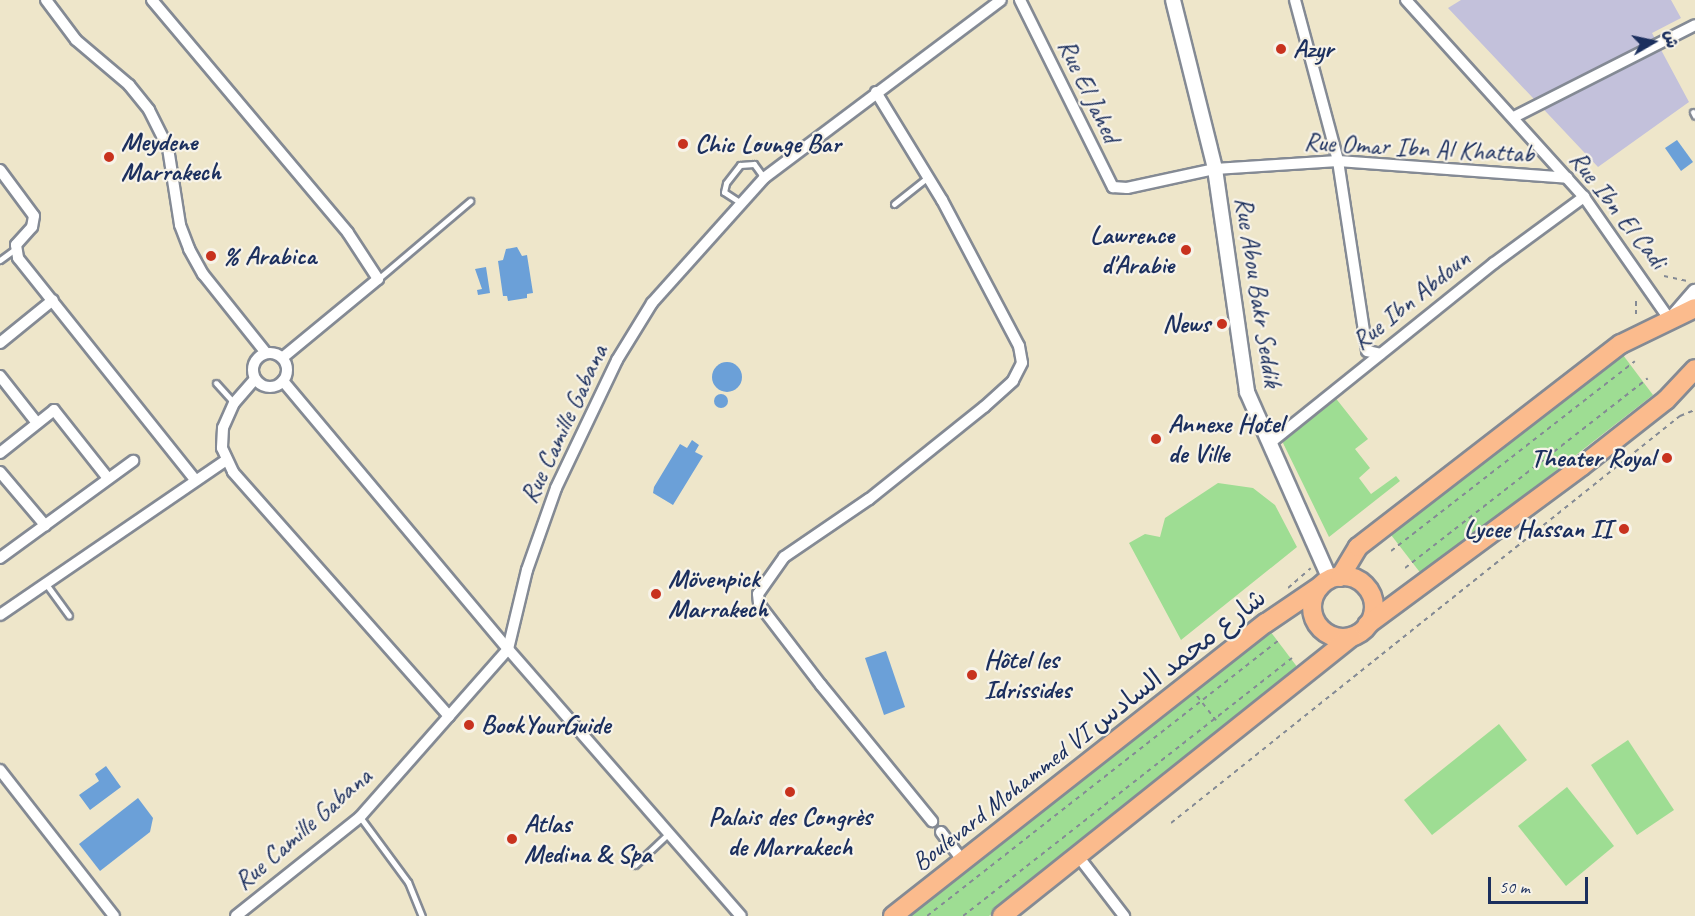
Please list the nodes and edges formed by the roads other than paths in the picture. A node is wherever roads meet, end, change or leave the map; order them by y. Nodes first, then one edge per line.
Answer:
1 (46, 0) edge
2 (152, 0) edge
3 (1001, 0) edge
4 (1020, 0) edge
5 (1173, 0) edge
6 (1295, 0) edge
7 (1408, 1) edge
8 (1695, 25) edge
9 (876, 92) junction
10 (1514, 117) junction
11 (1338, 161) junction
12 (1215, 169) junction
13 (0, 170) edge
14 (929, 177) junction
15 (764, 178) junction
16 (1568, 178) junction
17 (1127, 188) joint
18 (1584, 197) junction
19 (470, 201) dead end
20 (742, 204) junction
21 (894, 204) dead end
22 (15, 249) junction
23 (0, 260) edge
24 (378, 279) junction
25 (1695, 292) edge
26 (53, 300) junction
27 (1695, 308) edge
28 (1672, 318) junction
29 (0, 344) edge
30 (266, 353) junction
31 (1381, 354) junction
32 (282, 358) junction
33 (1695, 369) edge
34 (0, 376) edge
35 (255, 379) junction
36 (284, 381) junction
37 (216, 383) dead end
38 (234, 403) junction
39 (37, 423) junction
40 (1270, 443) junction
41 (0, 453) edge
42 (226, 460) junction
43 (133, 461) dead end
44 (0, 472) edge
45 (107, 477) junction
46 (195, 480) junction
47 (45, 525) junction
48 (0, 558) edge
49 (1330, 581) junction
50 (45, 583) junction
51 (0, 615) edge
52 (69, 616) dead end
53 (1367, 625) junction
54 (1351, 637) junction
55 (508, 649) junction
56 (449, 716) junction
57 (0, 770) edge
58 (360, 818) junction
59 (932, 821) dead end
60 (941, 832) dead end
61 (669, 833) junction
62 (1078, 856) junction
63 (963, 861) junction
64 (635, 865) dead end
65 (114, 916) edge
66 (236, 916) edge
67 (422, 916) edge
68 (741, 916) edge
69 (893, 916) edge
70 (1002, 916) edge
71 (1124, 916) edge

1 - 30 street
2 - 24 street
3 - 9 street, Rue Camille Gabana
4 - 17 street, Rue El Jahed
5 - 12 street, Rue Abou Bakr Seddik
6 - 11 street
7 - 10 street, Rue Ibn El Cadi
8 - 10 street
9 - 14 street
9 - 15 street, Rue Camille Gabana
10 - 16 street, Rue Ibn El Cadi
11 - 12 street, Rue Omar Ibn Al Khattab
11 - 16 street, Rue Omar Ibn Al Khattab
11 - 31 street
12 - 17 street, Rue Omar Ibn Al Khattab
12 - 40 street, Rue Abou Bakr Seddik
13 - 22 street
14 - 21 lane
14 - 59 street
15 - 20 street, Rue Camille Gabana
15 - 20 lane
16 - 18 street, Rue Ibn El Cadi
18 - 28 street, Rue Ibn El Cadi
18 - 31 street, Rue Ibn Abdoun
19 - 24 lane
20 - 55 street, Rue Camille Gabana
22 - 23 lane
22 - 26 street
24 - 32 street
25 - 28 street, Boulevard Mohammed VI شارع محمد السادس
26 - 29 street
26 - 46 street
27 - 28 main road, Boulevard Mohammed VI شارع محمد السادس
28 - 49 main road, Boulevard Mohammed VI شارع محمد السادس
30 - 32 street
30 - 35 street
31 - 40 street, Rue Ibn Abdoun
32 - 36 street
33 - 53 main road
34 - 39 street
35 - 36 street
35 - 38 street
36 - 55 street
37 - 38 lane
38 - 42 street
39 - 41 street
39 - 45 street
40 - 49 street, Rue Abou Bakr Seddik
42 - 46 street
42 - 56 street
43 - 45 street
44 - 47 street
45 - 47 street
46 - 50 street
47 - 48 street
49 - 53 main road
49 - 54 main road
49 - 63 main road, Boulevard Mohammed VI شارع محمد السادس
50 - 51 street
50 - 52 lane
53 - 54 main road
54 - 62 main road
55 - 56 street, Rue Camille Gabana
55 - 61 street
56 - 58 street, Rue Camille Gabana
57 - 65 street
58 - 66 street, Rue Camille Gabana
58 - 67 lane
60 - 63 street
61 - 64 lane
61 - 68 street
62 - 70 main road
62 - 71 street
63 - 69 main road, Boulevard Mohammed VI شارع محمد السادس

